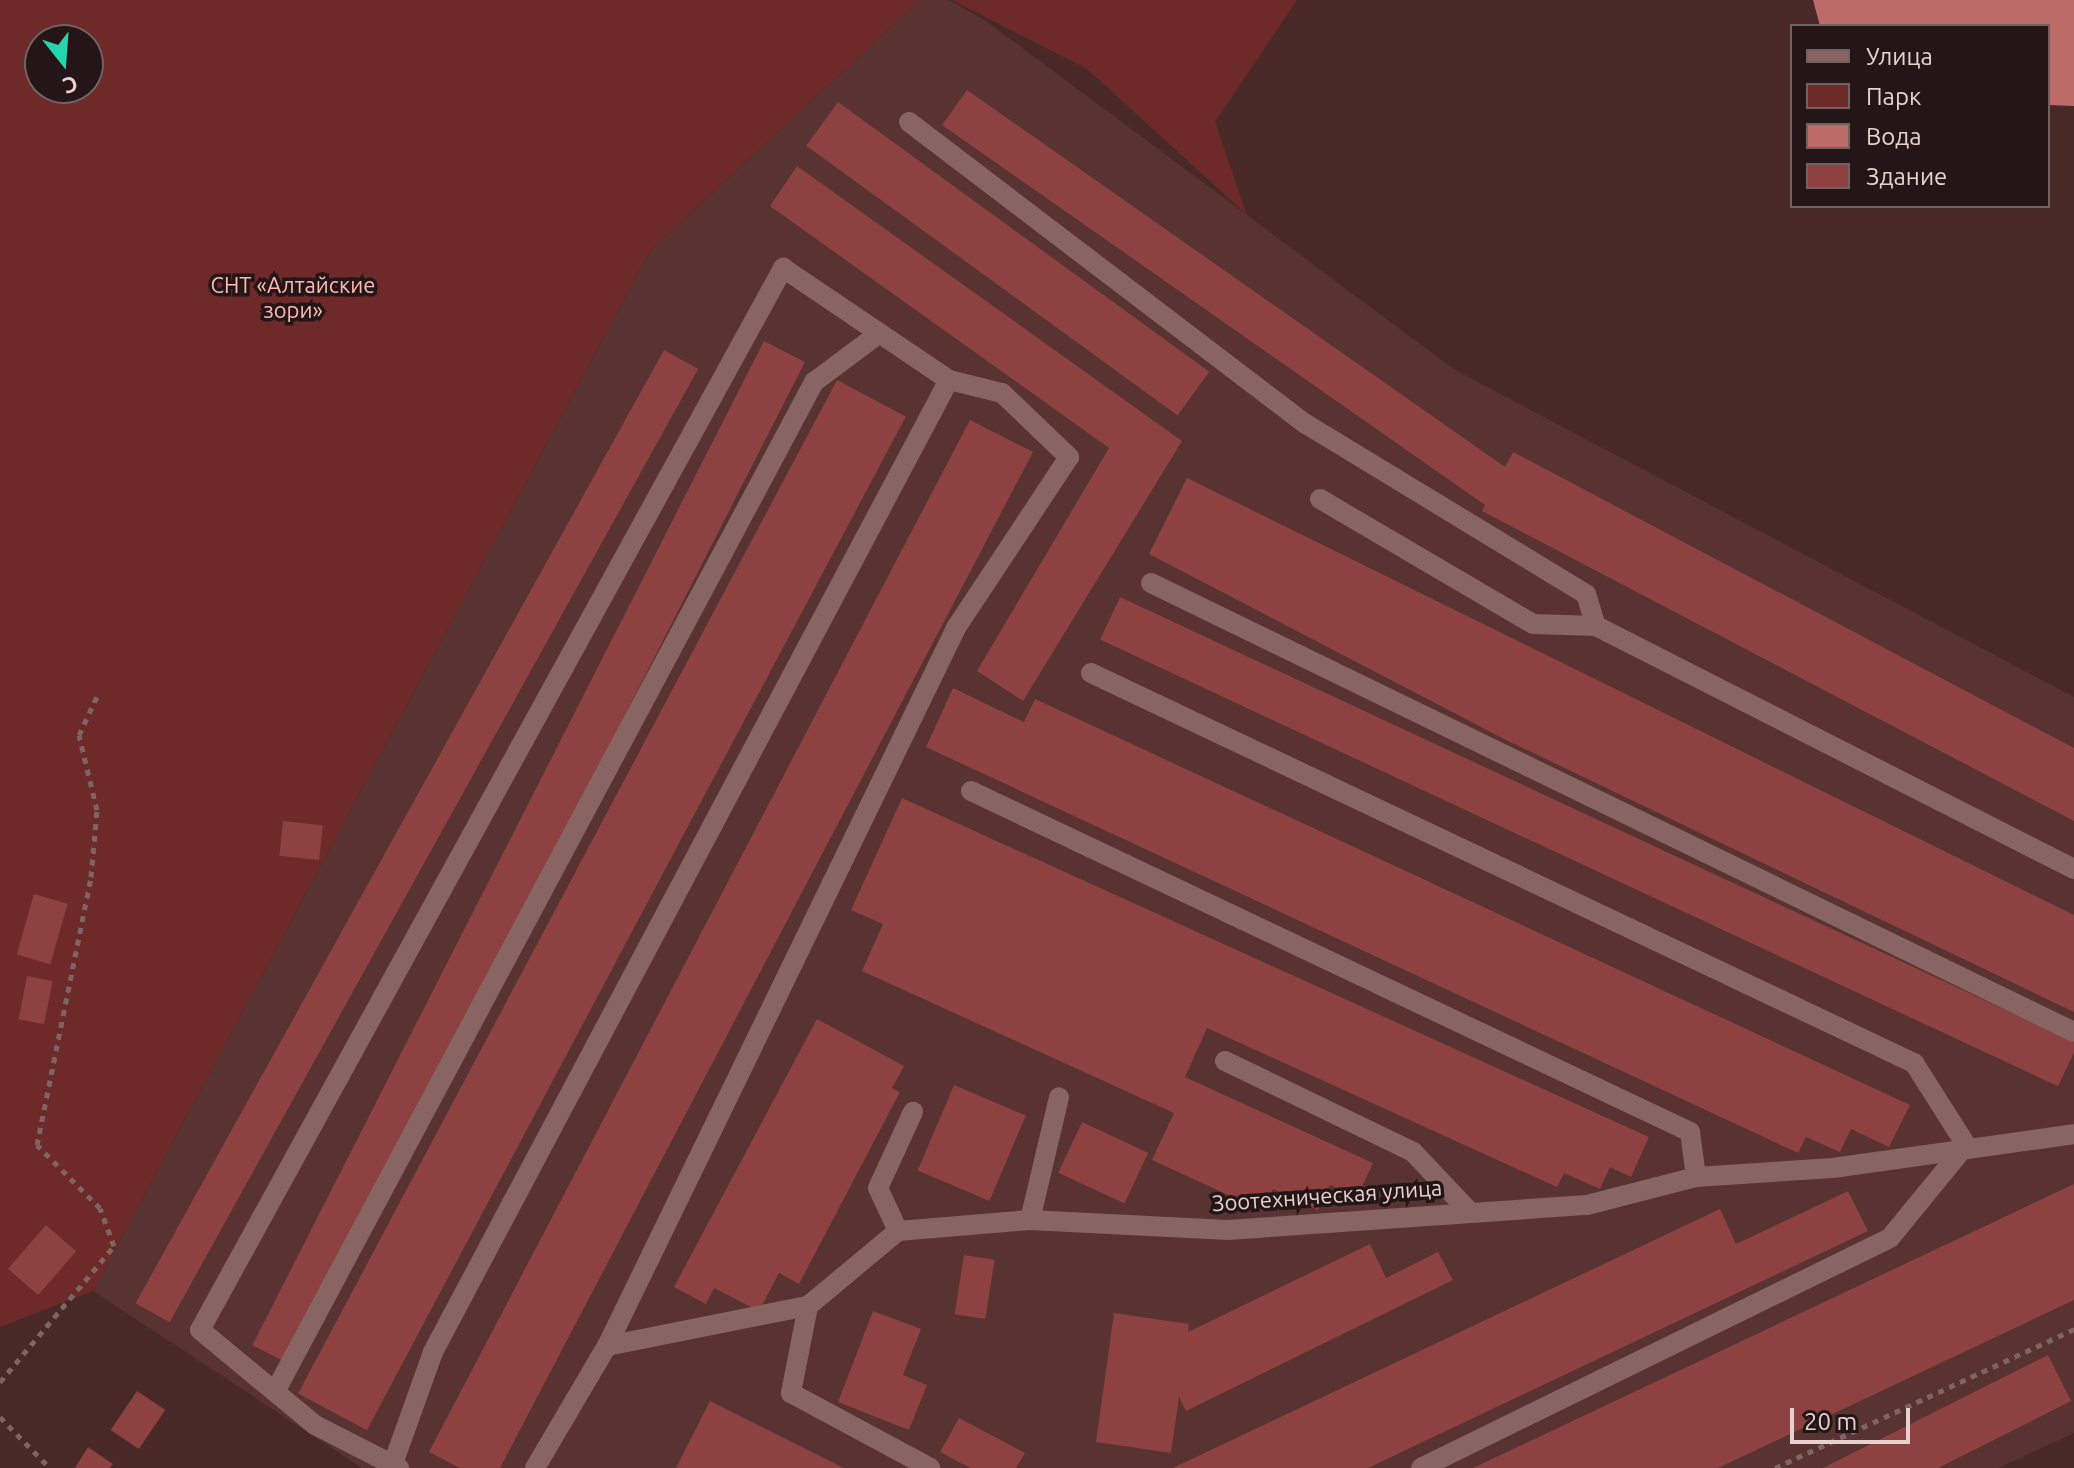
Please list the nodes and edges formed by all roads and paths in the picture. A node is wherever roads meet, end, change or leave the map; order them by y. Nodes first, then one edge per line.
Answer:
1 (909, 122) dead end
2 (877, 335) junction
3 (949, 380) junction
4 (1320, 499) dead end
5 (1151, 583) dead end
6 (1596, 626) junction
7 (1091, 673) dead end
8 (98, 694) dead end
9 (971, 791) dead end
10 (2074, 869) edge
11 (2074, 1032) edge
12 (1225, 1061) dead end
13 (1059, 1097) dead end
14 (913, 1112) dead end
15 (2074, 1134) edge
16 (1966, 1145) junction
17 (1696, 1177) junction
18 (1467, 1209) junction
19 (1030, 1220) junction
20 (898, 1231) junction
21 (808, 1306) junction
22 (2074, 1329) edge
23 (607, 1346) junction
24 (0, 1382) edge
25 (276, 1390) junction
26 (0, 1417) edge
27 (396, 1464) edge
28 (50, 1468) edge
29 (535, 1468) edge
30 (930, 1468) edge
31 (1421, 1468) edge
32 (1775, 1468) edge

1 - 6 street
2 - 3 street
2 - 25 street
2 - 25 street
3 - 23 street
3 - 27 street
4 - 6 street
5 - 11 street
6 - 10 street
7 - 16 street
8 - 24 path
9 - 17 street
12 - 18 street
13 - 19 street
14 - 20 street
15 - 16 street, Зоотехническая улица
16 - 17 street, Зоотехническая улица
16 - 31 street
17 - 18 street, Зоотехническая улица
18 - 19 street, Зоотехническая улица
19 - 20 street, Зоотехническая улица
20 - 21 street
21 - 23 street
21 - 30 street
22 - 32 path
23 - 29 street
25 - 27 street
26 - 28 path

